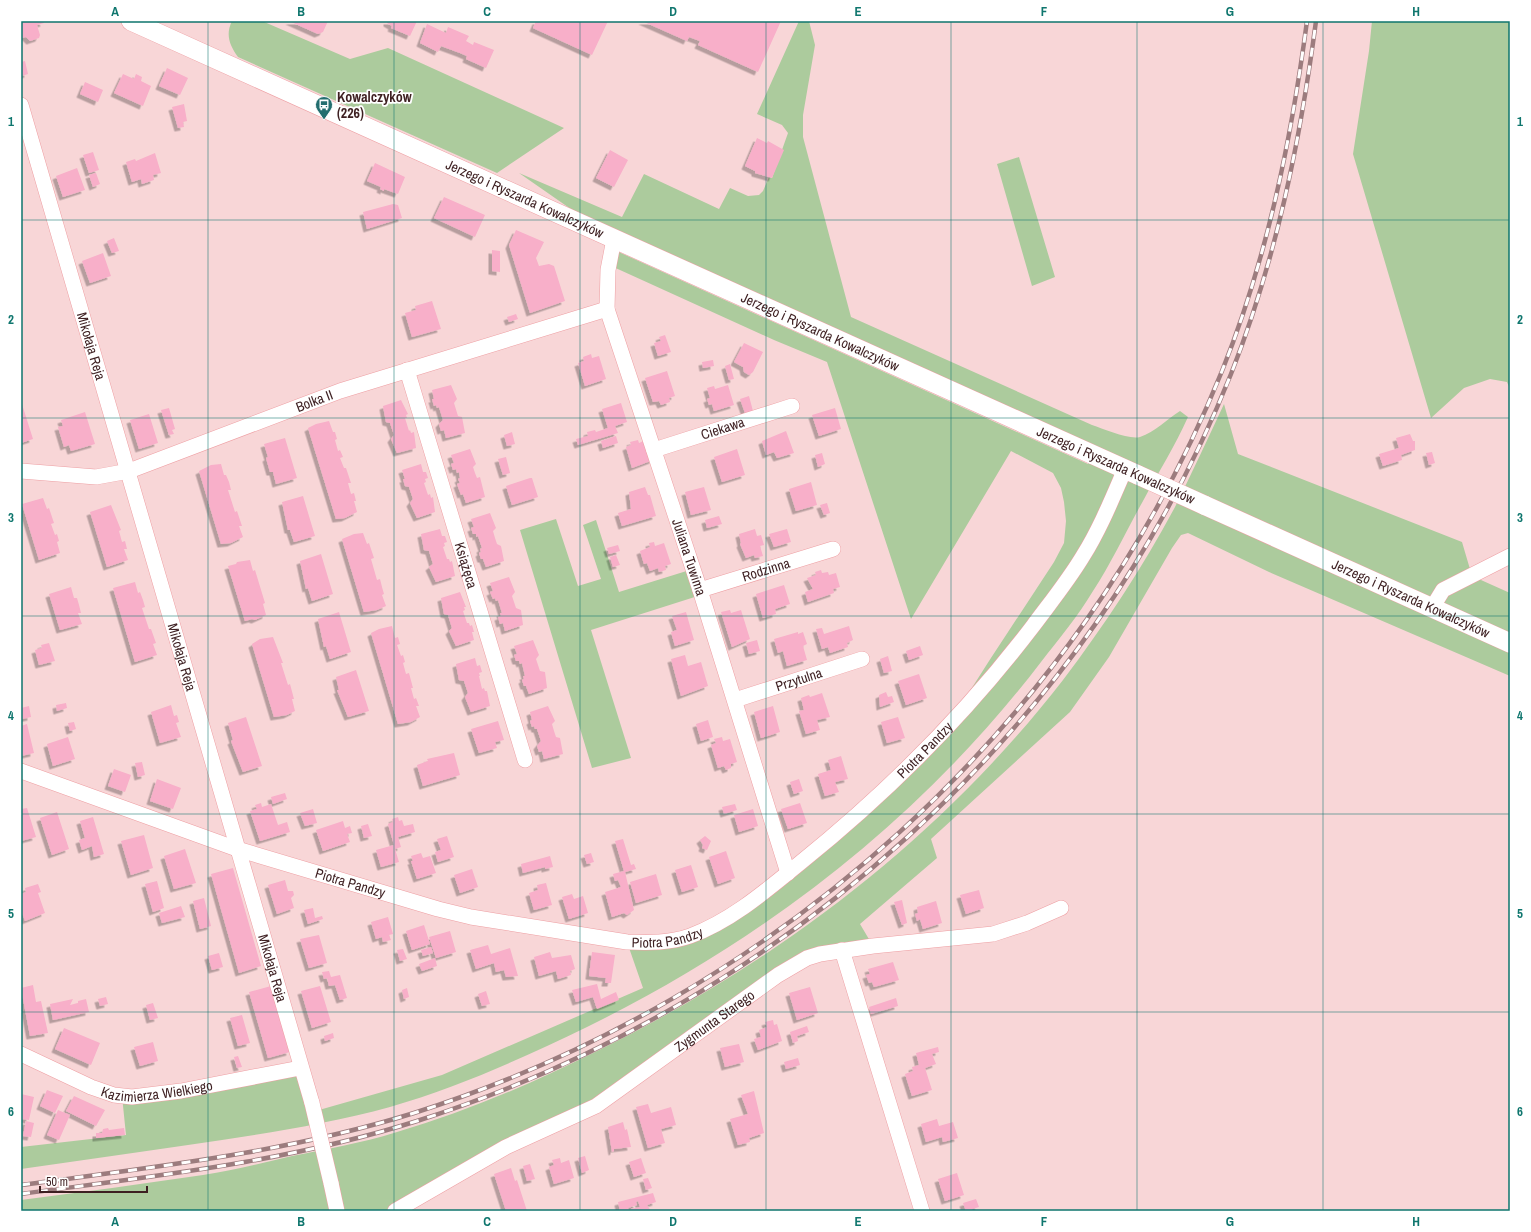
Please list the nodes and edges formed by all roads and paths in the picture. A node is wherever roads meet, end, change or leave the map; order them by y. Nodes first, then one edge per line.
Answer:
1 (131, 21) edge
2 (21, 105) edge
3 (614, 239) junction
4 (607, 309) junction
5 (407, 370) junction
6 (792, 406) dead end
7 (654, 450) junction
8 (21, 471) edge
9 (128, 471) junction
10 (1131, 472) junction
11 (832, 549) dead end
12 (1510, 556) edge
13 (700, 590) junction
14 (1432, 608) junction
15 (1510, 644) edge
16 (862, 659) dead end
17 (735, 700) junction
18 (525, 760) dead end
19 (21, 771) edge
20 (237, 849) junction
21 (788, 873) junction
22 (1061, 908) dead end
23 (842, 950) junction
24 (21, 1054) edge
25 (300, 1068) junction
26 (337, 1211) edge
27 (395, 1211) edge
28 (922, 1211) edge

1 - 3 main road, Jerzego i Ryszarda Kowalczyków
2 - 9 street, Mikołaja Reja
3 - 4 street, Juliana Tuwima
3 - 10 main road, Jerzego i Ryszarda Kowalczyków
4 - 5 street, Bolka II
4 - 7 street, Juliana Tuwima
5 - 9 street, Bolka II
5 - 18 street, Książęca
6 - 7 street, Ciekawa
7 - 13 street, Juliana Tuwima
8 - 9 street, Bolka II
9 - 20 street, Mikołaja Reja
10 - 14 main road, Jerzego i Ryszarda Kowalczyków, bridge
10 - 21 street, Piotra Pandzy
11 - 13 street, Rodzinna
12 - 14 street
13 - 17 street, Juliana Tuwima
14 - 15 main road, Jerzego i Ryszarda Kowalczyków
16 - 17 street, Przytulna
17 - 21 street, Juliana Tuwima
19 - 20 street, Piotra Pandzy
20 - 21 street, Piotra Pandzy
20 - 25 street, Mikołaja Reja
22 - 23 street, Zygmunta Starego
23 - 27 street, Zygmunta Starego
23 - 28 street
24 - 25 street, Kazimierza Wielkiego
25 - 26 street, Mikołaja Reja, bridge

